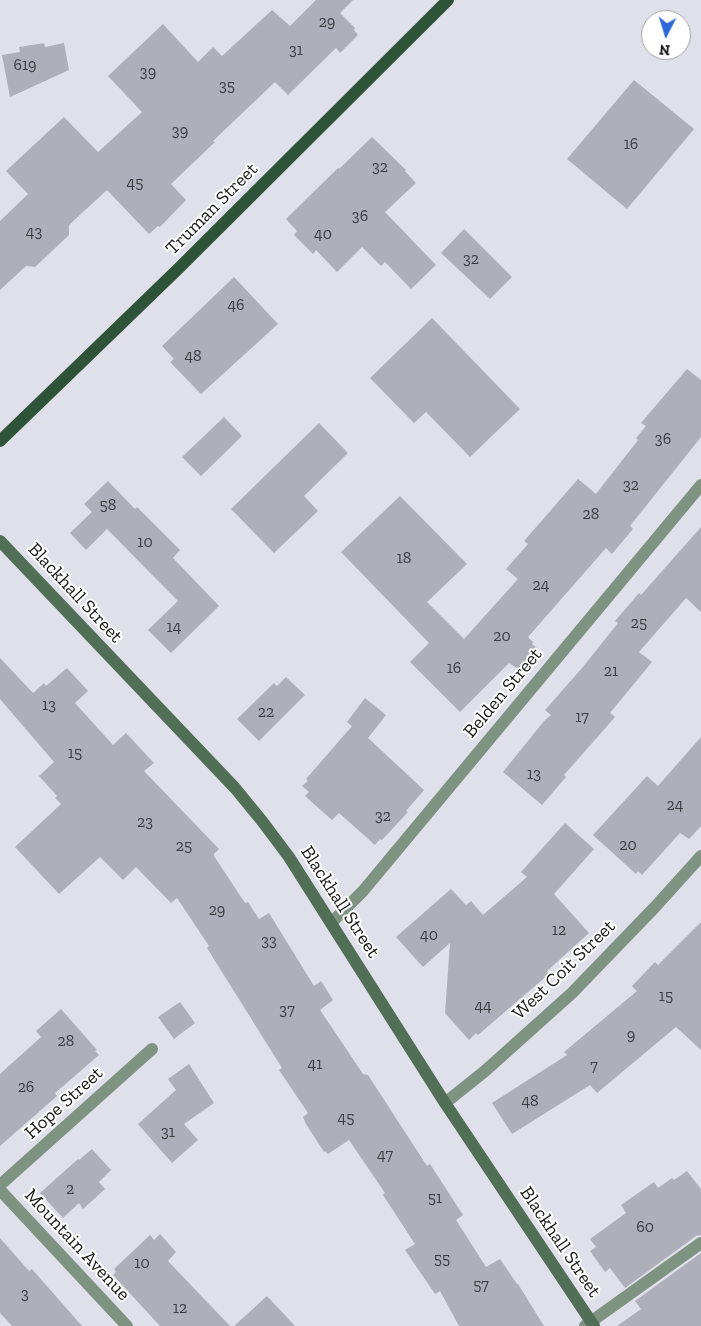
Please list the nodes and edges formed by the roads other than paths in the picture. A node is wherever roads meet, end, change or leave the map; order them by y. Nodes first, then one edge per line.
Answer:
1 (448, 0) edge
2 (0, 441) edge
3 (701, 485) edge
4 (0, 541) edge
5 (701, 856) edge
6 (331, 923) junction
7 (152, 1049) dead end
8 (445, 1103) junction
9 (0, 1185) edge
10 (0, 1190) edge
11 (701, 1243) edge
12 (590, 1325) edge
13 (127, 1326) edge

1 - 2 main road, Truman Street
3 - 6 street, Belden Street
4 - 6 street, Blackhall Street
5 - 8 street, West Coit Street
6 - 8 street, Blackhall Street
7 - 9 street, Hope Street
8 - 12 street, Blackhall Street
10 - 13 street, Mountain Avenue
11 - 12 street

